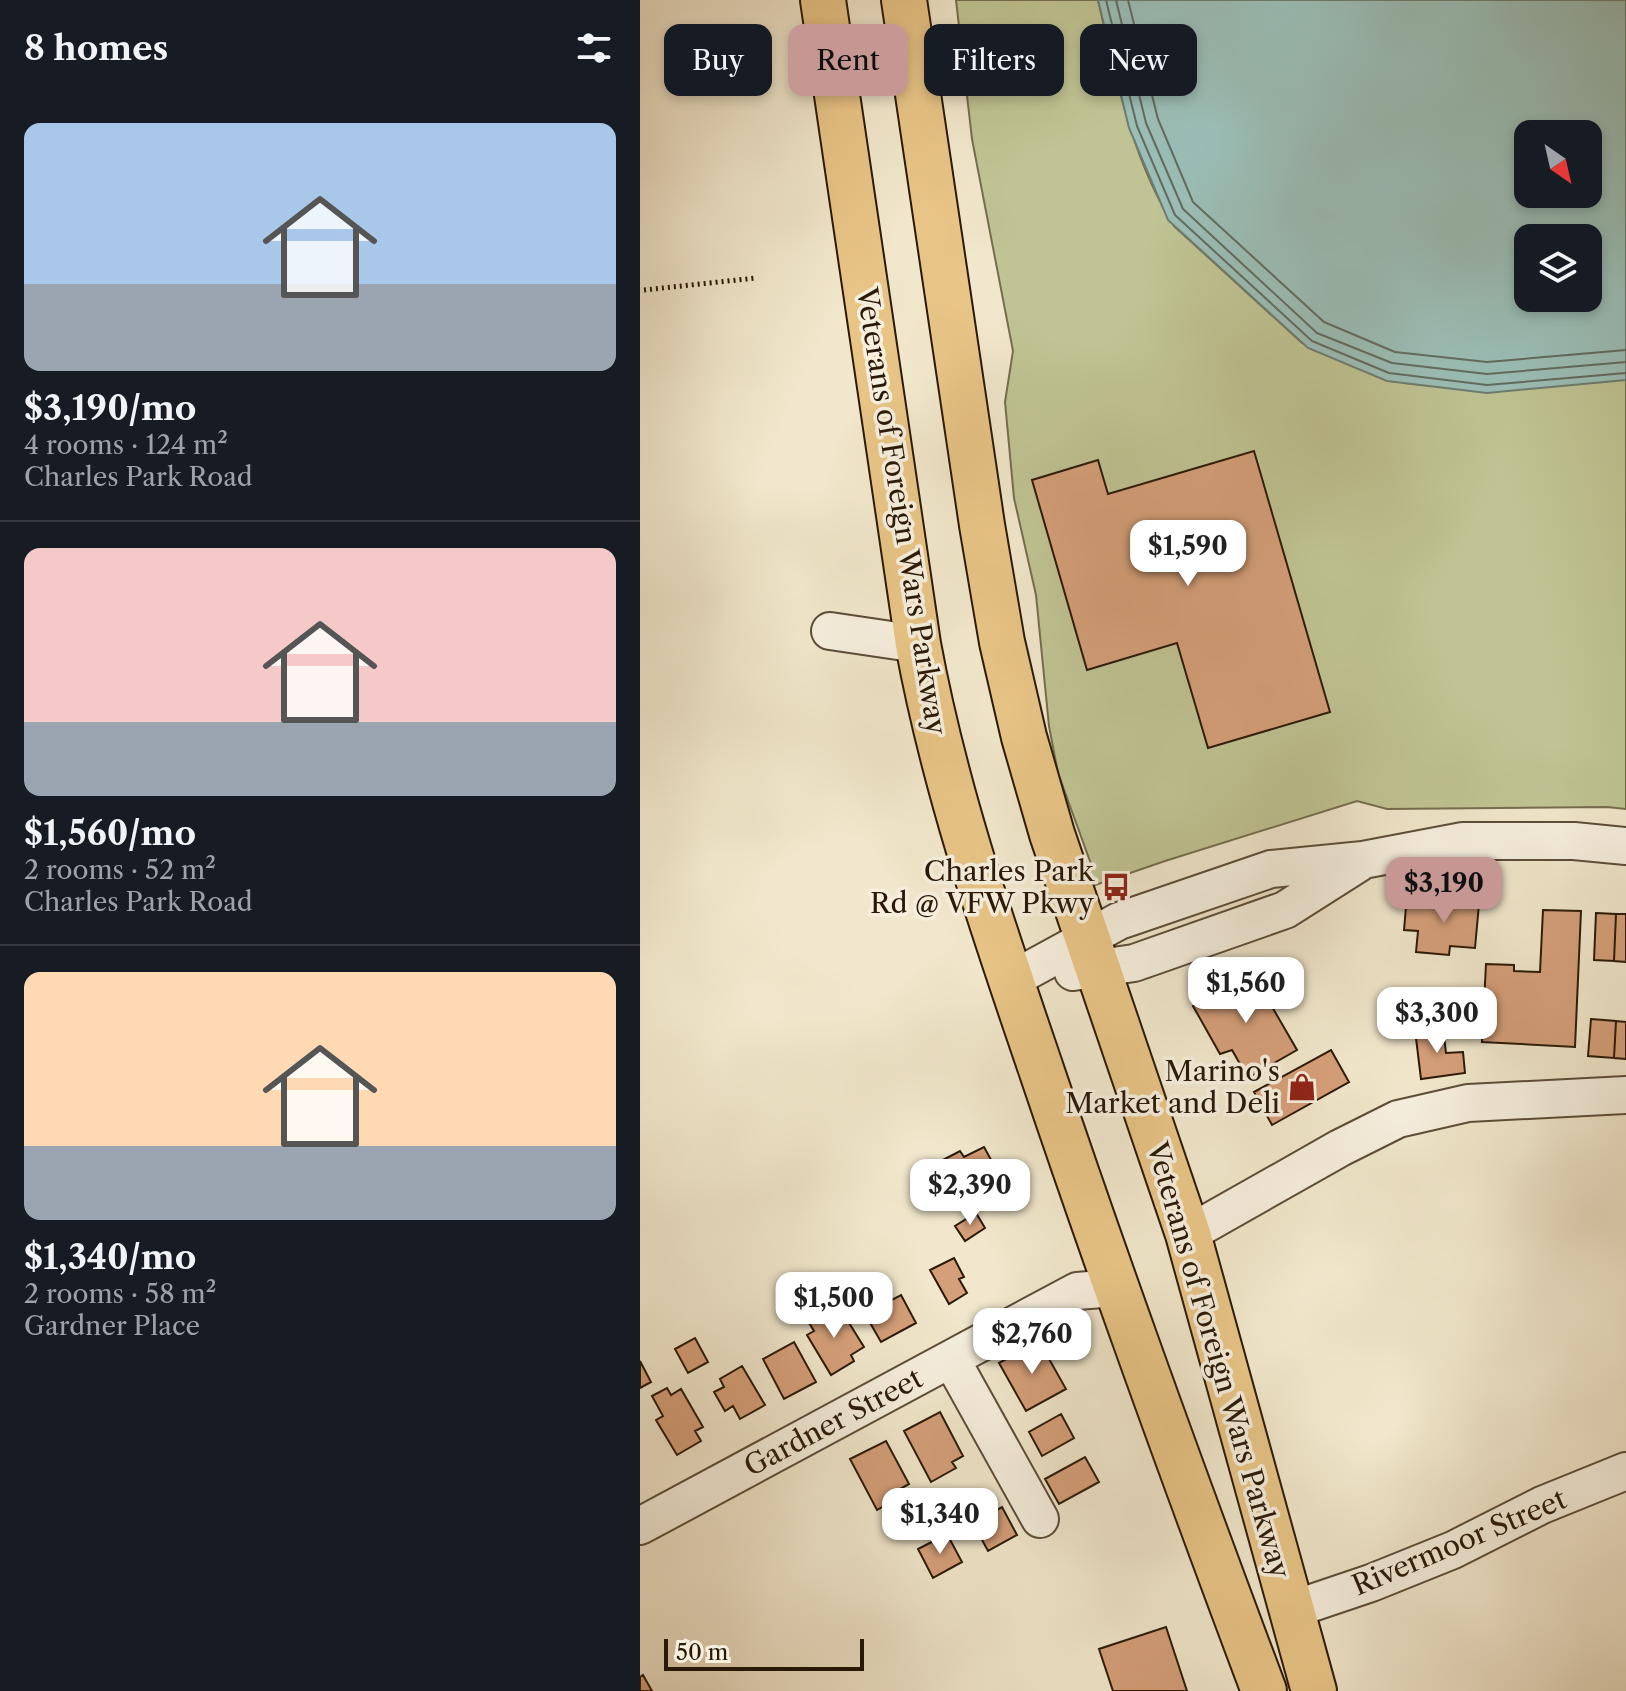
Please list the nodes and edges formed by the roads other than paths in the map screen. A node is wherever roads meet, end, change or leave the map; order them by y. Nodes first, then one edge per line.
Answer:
1 (823, 0) edge
2 (904, 0) edge
3 (830, 631) dead end
4 (918, 644) junction
5 (1626, 846) edge
6 (1092, 953) junction
7 (1011, 980) junction
8 (1626, 1095) edge
9 (1188, 1234) junction
10 (1115, 1288) junction
11 (951, 1359) junction
12 (1626, 1471) edge
13 (1040, 1519) dead end
14 (640, 1526) edge
15 (1291, 1610) junction
16 (1264, 1691) edge
17 (1314, 1691) edge

1 - 4 highway, Veterans of Foreign Wars Parkway
2 - 6 highway, Veterans of Foreign Wars Parkway
3 - 4 street
4 - 7 highway, Veterans of Foreign Wars Parkway
5 - 6 street
6 - 7 street
6 - 9 highway, Veterans of Foreign Wars Parkway
7 - 10 highway, Veterans of Foreign Wars Parkway
8 - 9 street
9 - 15 highway, Veterans of Foreign Wars Parkway
10 - 11 street, Gardner Street
10 - 16 highway, Veterans of Foreign Wars Parkway
11 - 13 street
11 - 14 street, Gardner Street
12 - 15 street, Rivermoor Street
15 - 17 highway, Veterans of Foreign Wars Parkway

